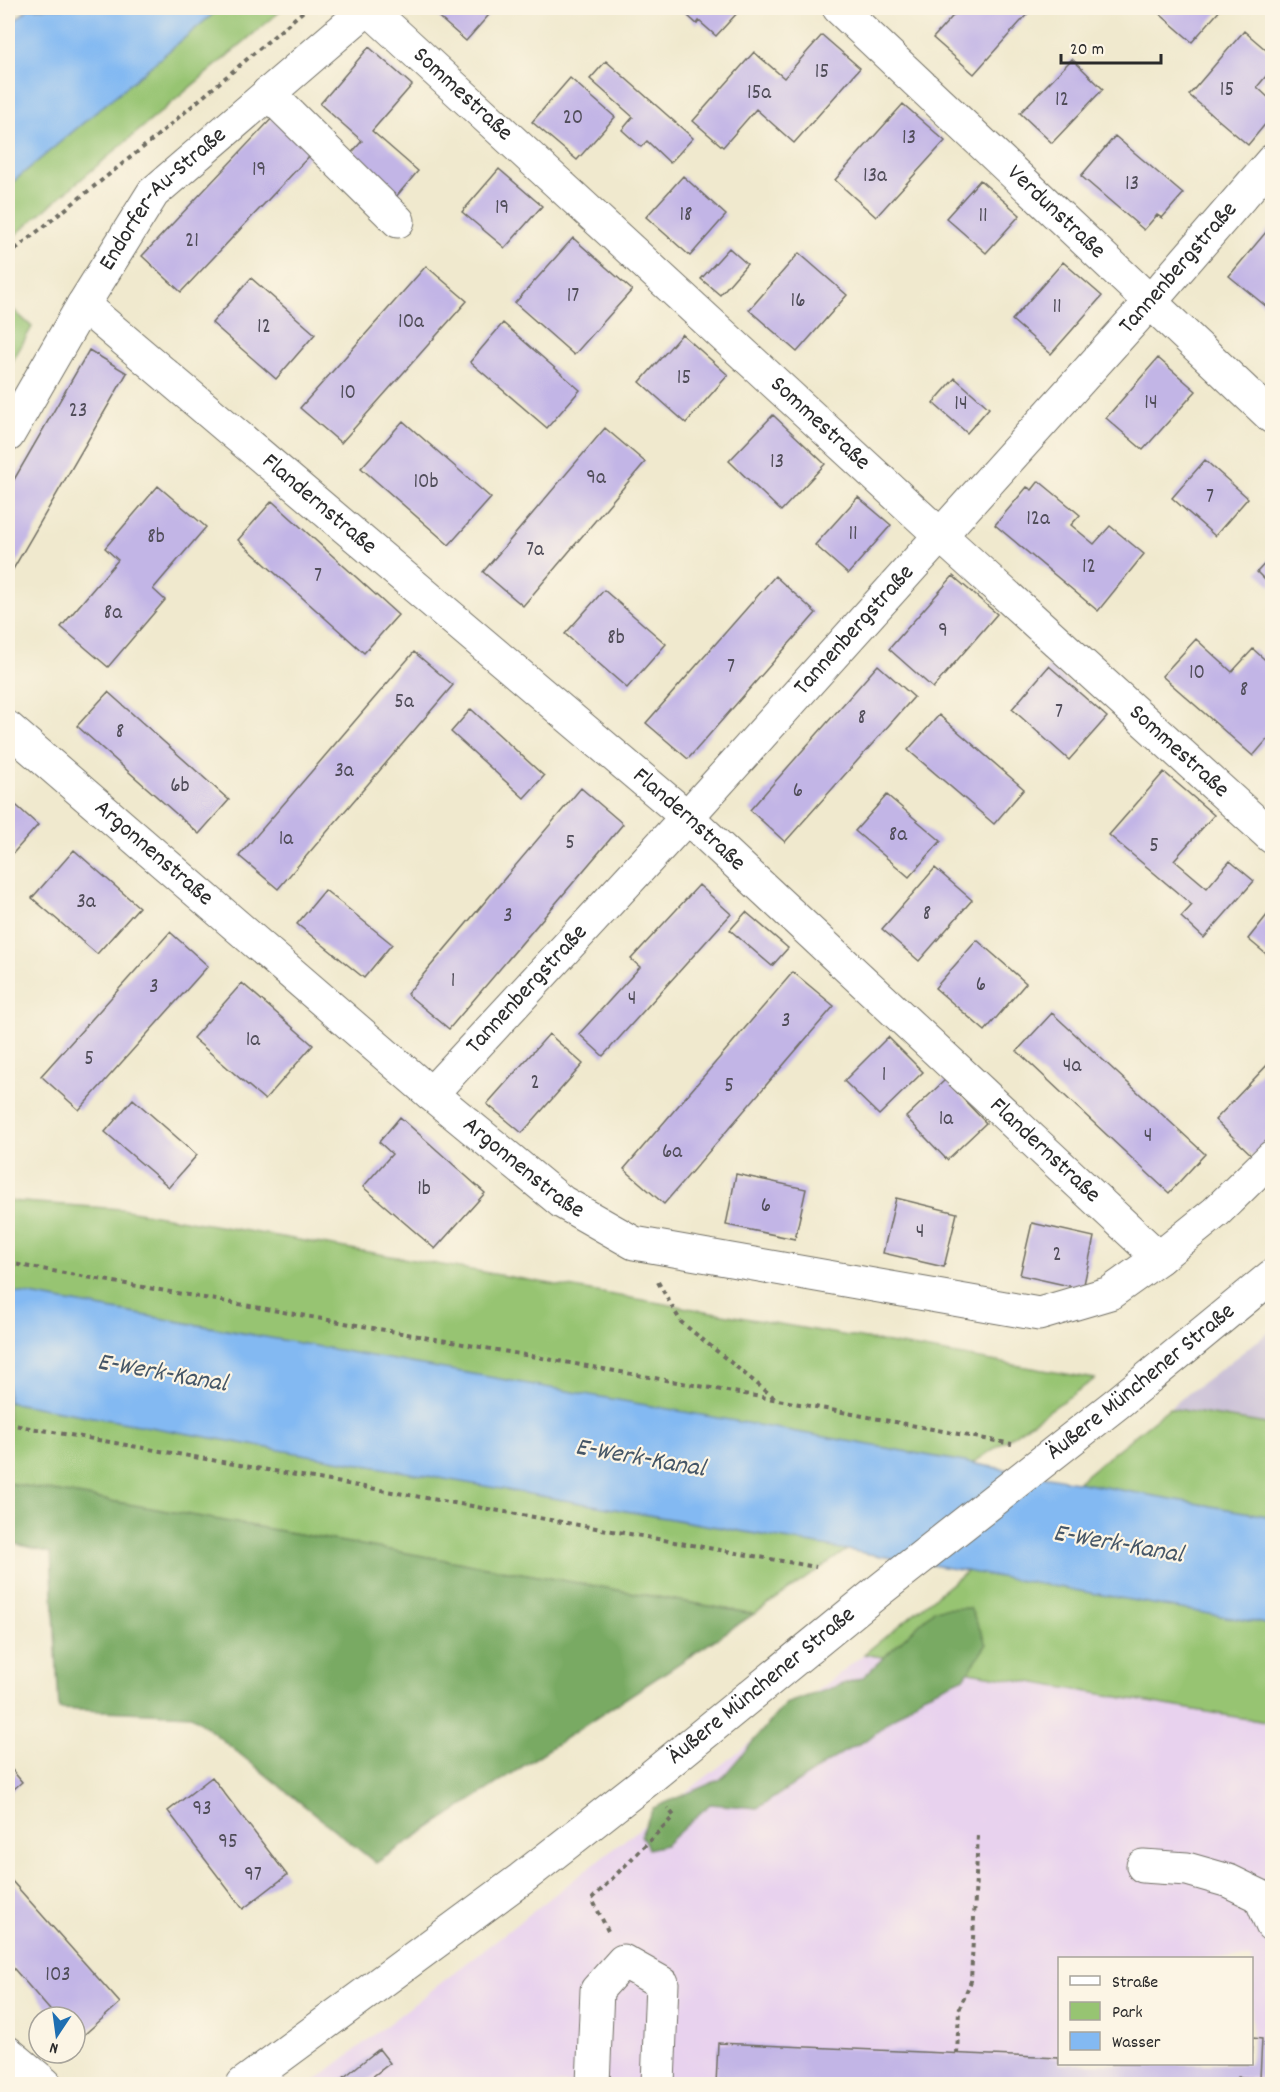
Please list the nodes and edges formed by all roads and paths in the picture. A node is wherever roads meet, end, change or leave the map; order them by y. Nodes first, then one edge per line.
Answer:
1 (307, 8) edge
2 (368, 8) edge
3 (839, 8) edge
4 (268, 93) junction
5 (1272, 161) edge
6 (398, 221) dead end
7 (8, 255) edge
8 (1151, 301) junction
9 (83, 305) junction
10 (1272, 417) edge
11 (8, 435) edge
12 (940, 536) junction
13 (8, 728) edge
14 (687, 817) junction
15 (1272, 837) edge
16 (431, 1094) junction
17 (1272, 1157) edge
18 (634, 1243) junction
19 (1159, 1258) junction
20 (8, 1263) edge
21 (1272, 1276) edge
22 (778, 1400) junction
23 (8, 1425) edge
24 (1054, 1452) junction
25 (816, 1567) dead end
26 (646, 1781) junction
27 (978, 1834) dead end
28 (1143, 1866) dead end
29 (1272, 1925) edge
30 (623, 1961) junction
31 (8, 2053) edge
32 (957, 2054) dead end
33 (45, 2085) edge
34 (243, 2085) edge
35 (593, 2085) edge
36 (658, 2085) edge

1 - 7 path
2 - 4 street, Endorfer-Au-Straße
2 - 12 street, Sommestraße
3 - 8 street, Verdunstraße
4 - 6 street
4 - 9 street, Endorfer-Au-Straße
5 - 8 street, Tannenbergstraße
8 - 10 street, Verdunstraße
8 - 12 street, Tannenbergstraße
9 - 11 street, Endorfer-Au-Straße
9 - 14 street, Flandernstraße
12 - 14 street, Tannenbergstraße
12 - 15 street, Sommestraße
13 - 16 street, Argonnenstraße
14 - 16 street, Tannenbergstraße
14 - 19 street, Flandernstraße
16 - 18 street, Argonnenstraße
17 - 19 street
18 - 19 street, Argonnenstraße
18 - 22 path
20 - 22 path
21 - 24 street, Äußere Münchener Straße
22 - 24 path
23 - 25 path
24 - 26 street, Äußere Münchener Straße
26 - 30 path
26 - 34 street, Äußere Münchener Straße
27 - 32 path
28 - 29 street
30 - 35 street
30 - 36 street
31 - 33 street

